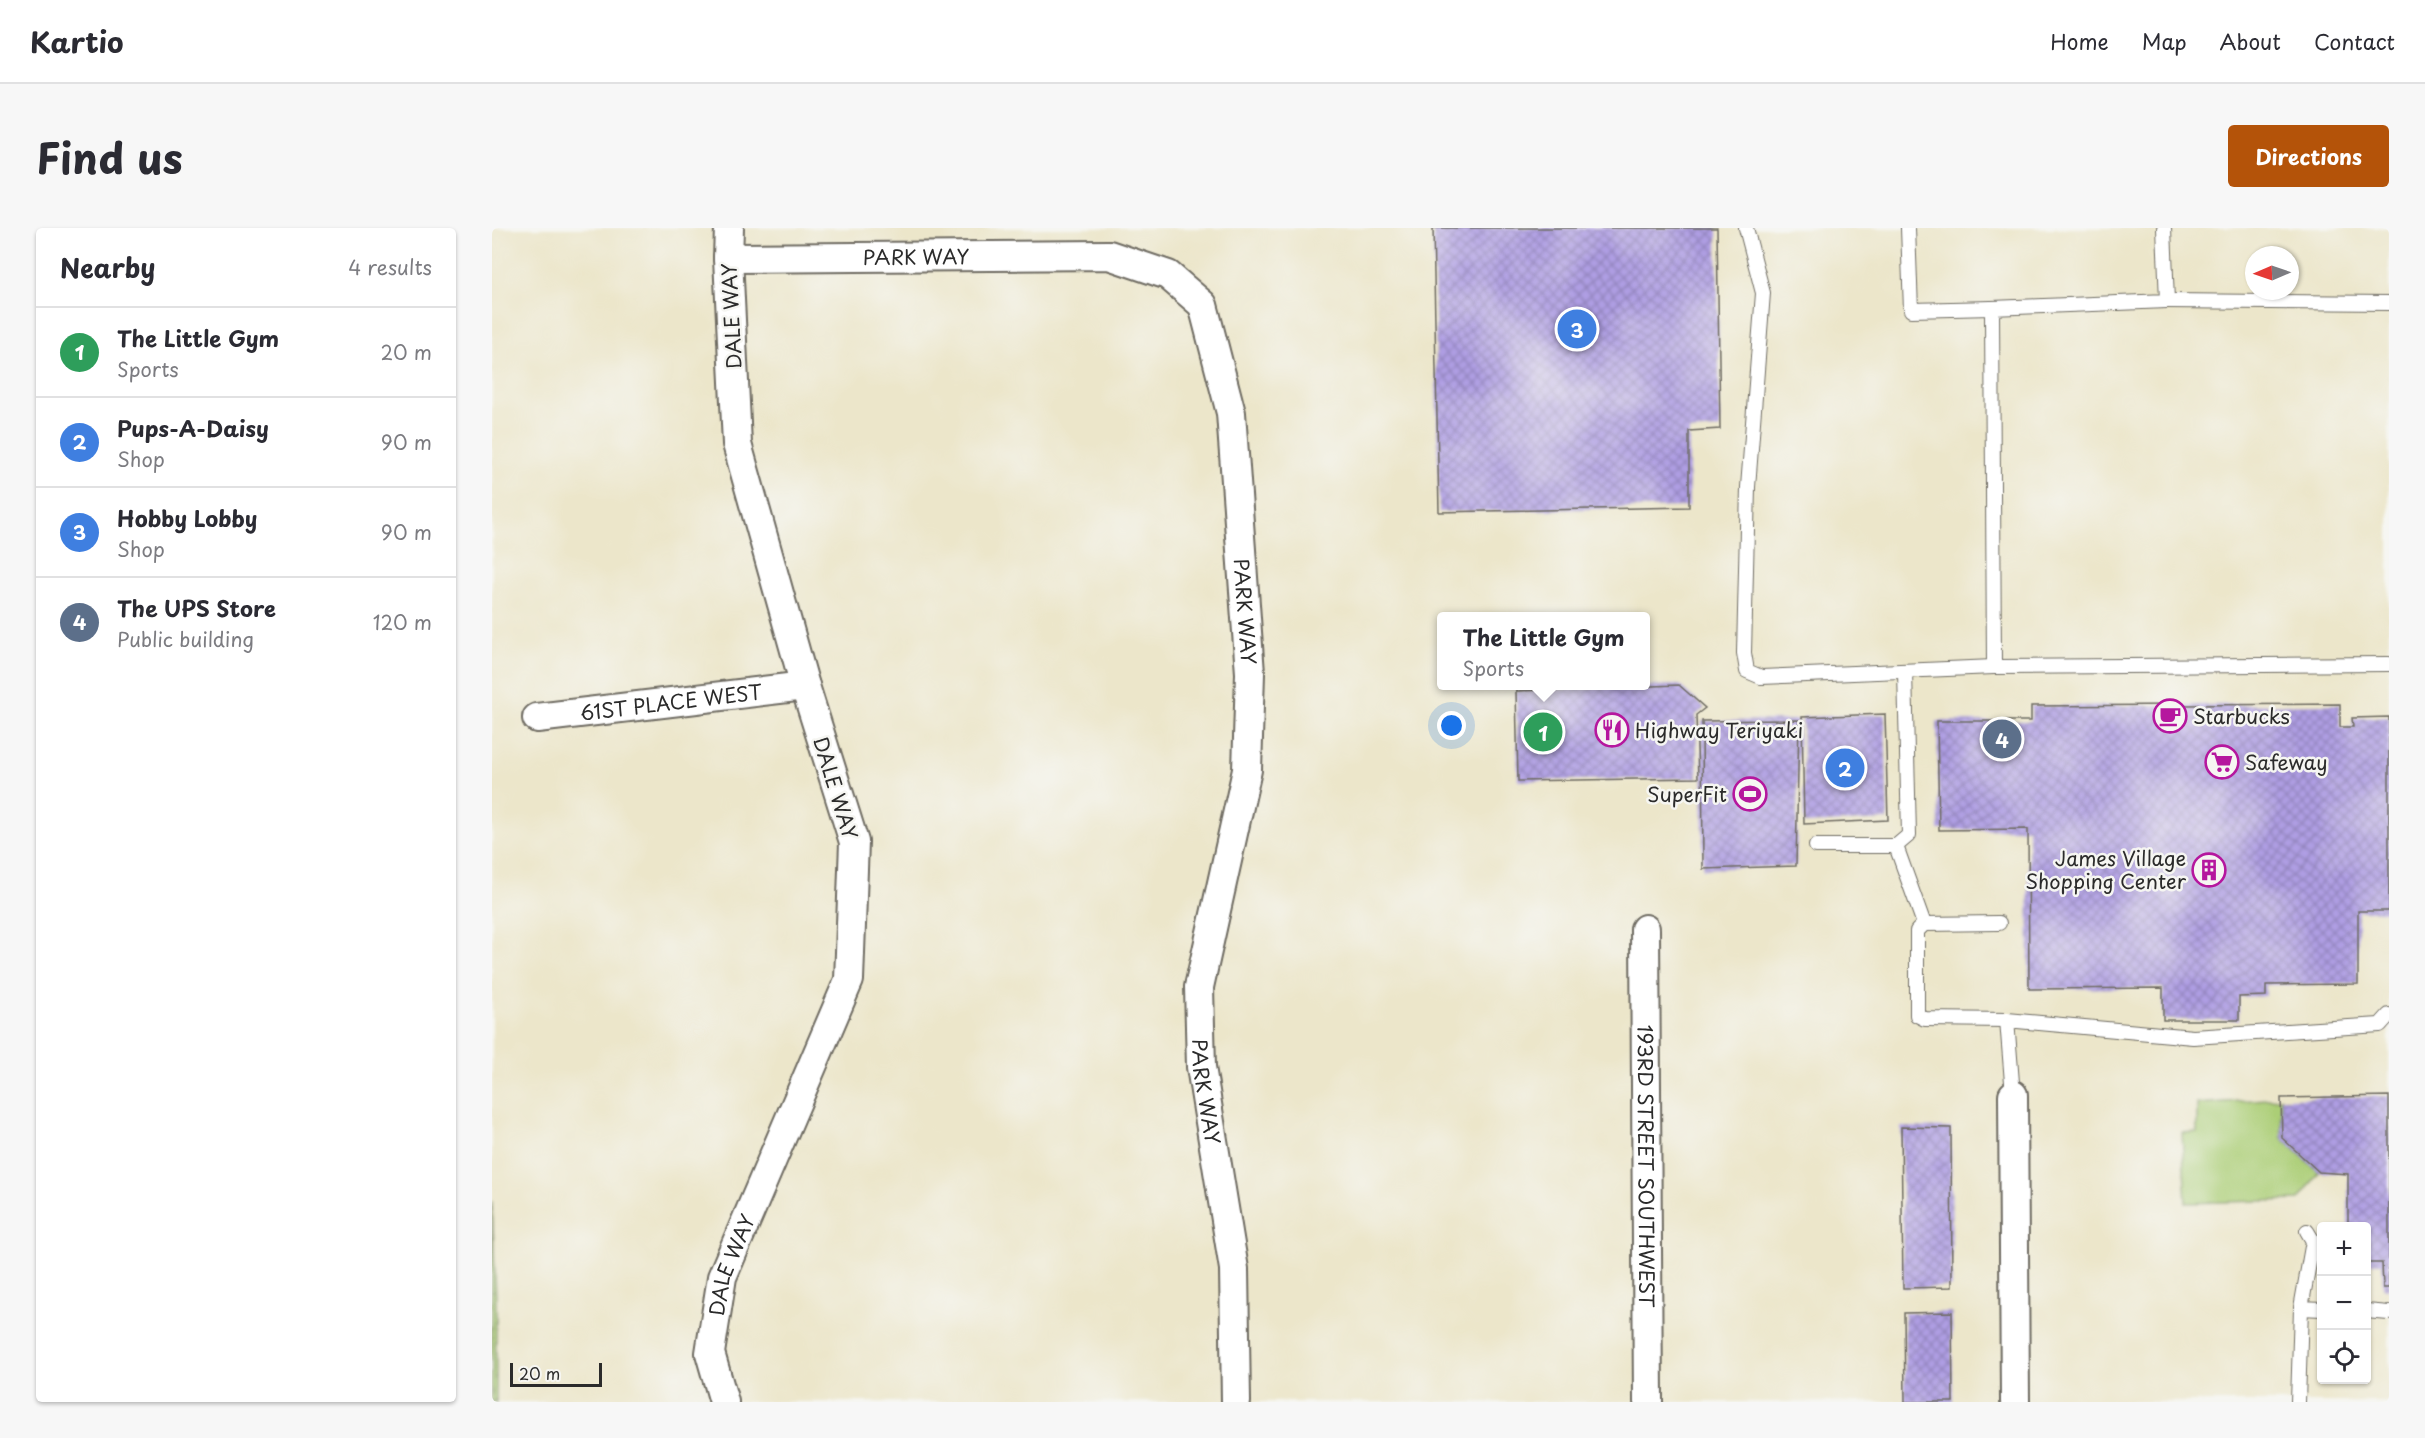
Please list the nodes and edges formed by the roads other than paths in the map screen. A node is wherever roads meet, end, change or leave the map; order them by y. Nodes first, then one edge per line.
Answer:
1 (729, 228) edge
2 (1746, 228) edge
3 (1908, 228) edge
4 (2164, 228) edge
5 (728, 258) junction
6 (2167, 301) junction
7 (2389, 303) edge
8 (1992, 308) junction
9 (2389, 664) edge
10 (1994, 667) junction
11 (1905, 671) junction
12 (805, 686) junction
13 (537, 718) dead end
14 (1816, 846) dead end
15 (1896, 846) junction
16 (1999, 923) dead end
17 (1924, 924) junction
18 (1645, 929) dead end
19 (2389, 1015) edge
20 (2007, 1020) junction
21 (2013, 1095) joint
22 (2307, 1231) dead end
23 (2301, 1308) junction
24 (2317, 1309) edge
25 (2371, 1311) edge
26 (2389, 1313) edge
27 (724, 1402) edge
28 (1236, 1402) edge
29 (1648, 1402) edge
30 (2015, 1402) edge
31 (2298, 1402) edge

1 - 5 street, DALE WAY
2 - 11 lane
3 - 8 lane
4 - 6 lane
5 - 12 street, DALE WAY
5 - 28 street, PARK WAY
6 - 7 lane
6 - 8 lane
8 - 10 lane
9 - 10 lane
10 - 11 lane
11 - 15 lane
12 - 13 street, 61ST PLACE WEST
12 - 27 street, DALE WAY
14 - 15 lane
15 - 17 lane
16 - 17 lane
17 - 20 lane
18 - 29 street, 193RD STREET SOUTHWEST
19 - 20 lane
20 - 21 lane
21 - 30 street
22 - 23 lane
23 - 24 lane
23 - 31 lane
25 - 26 lane

